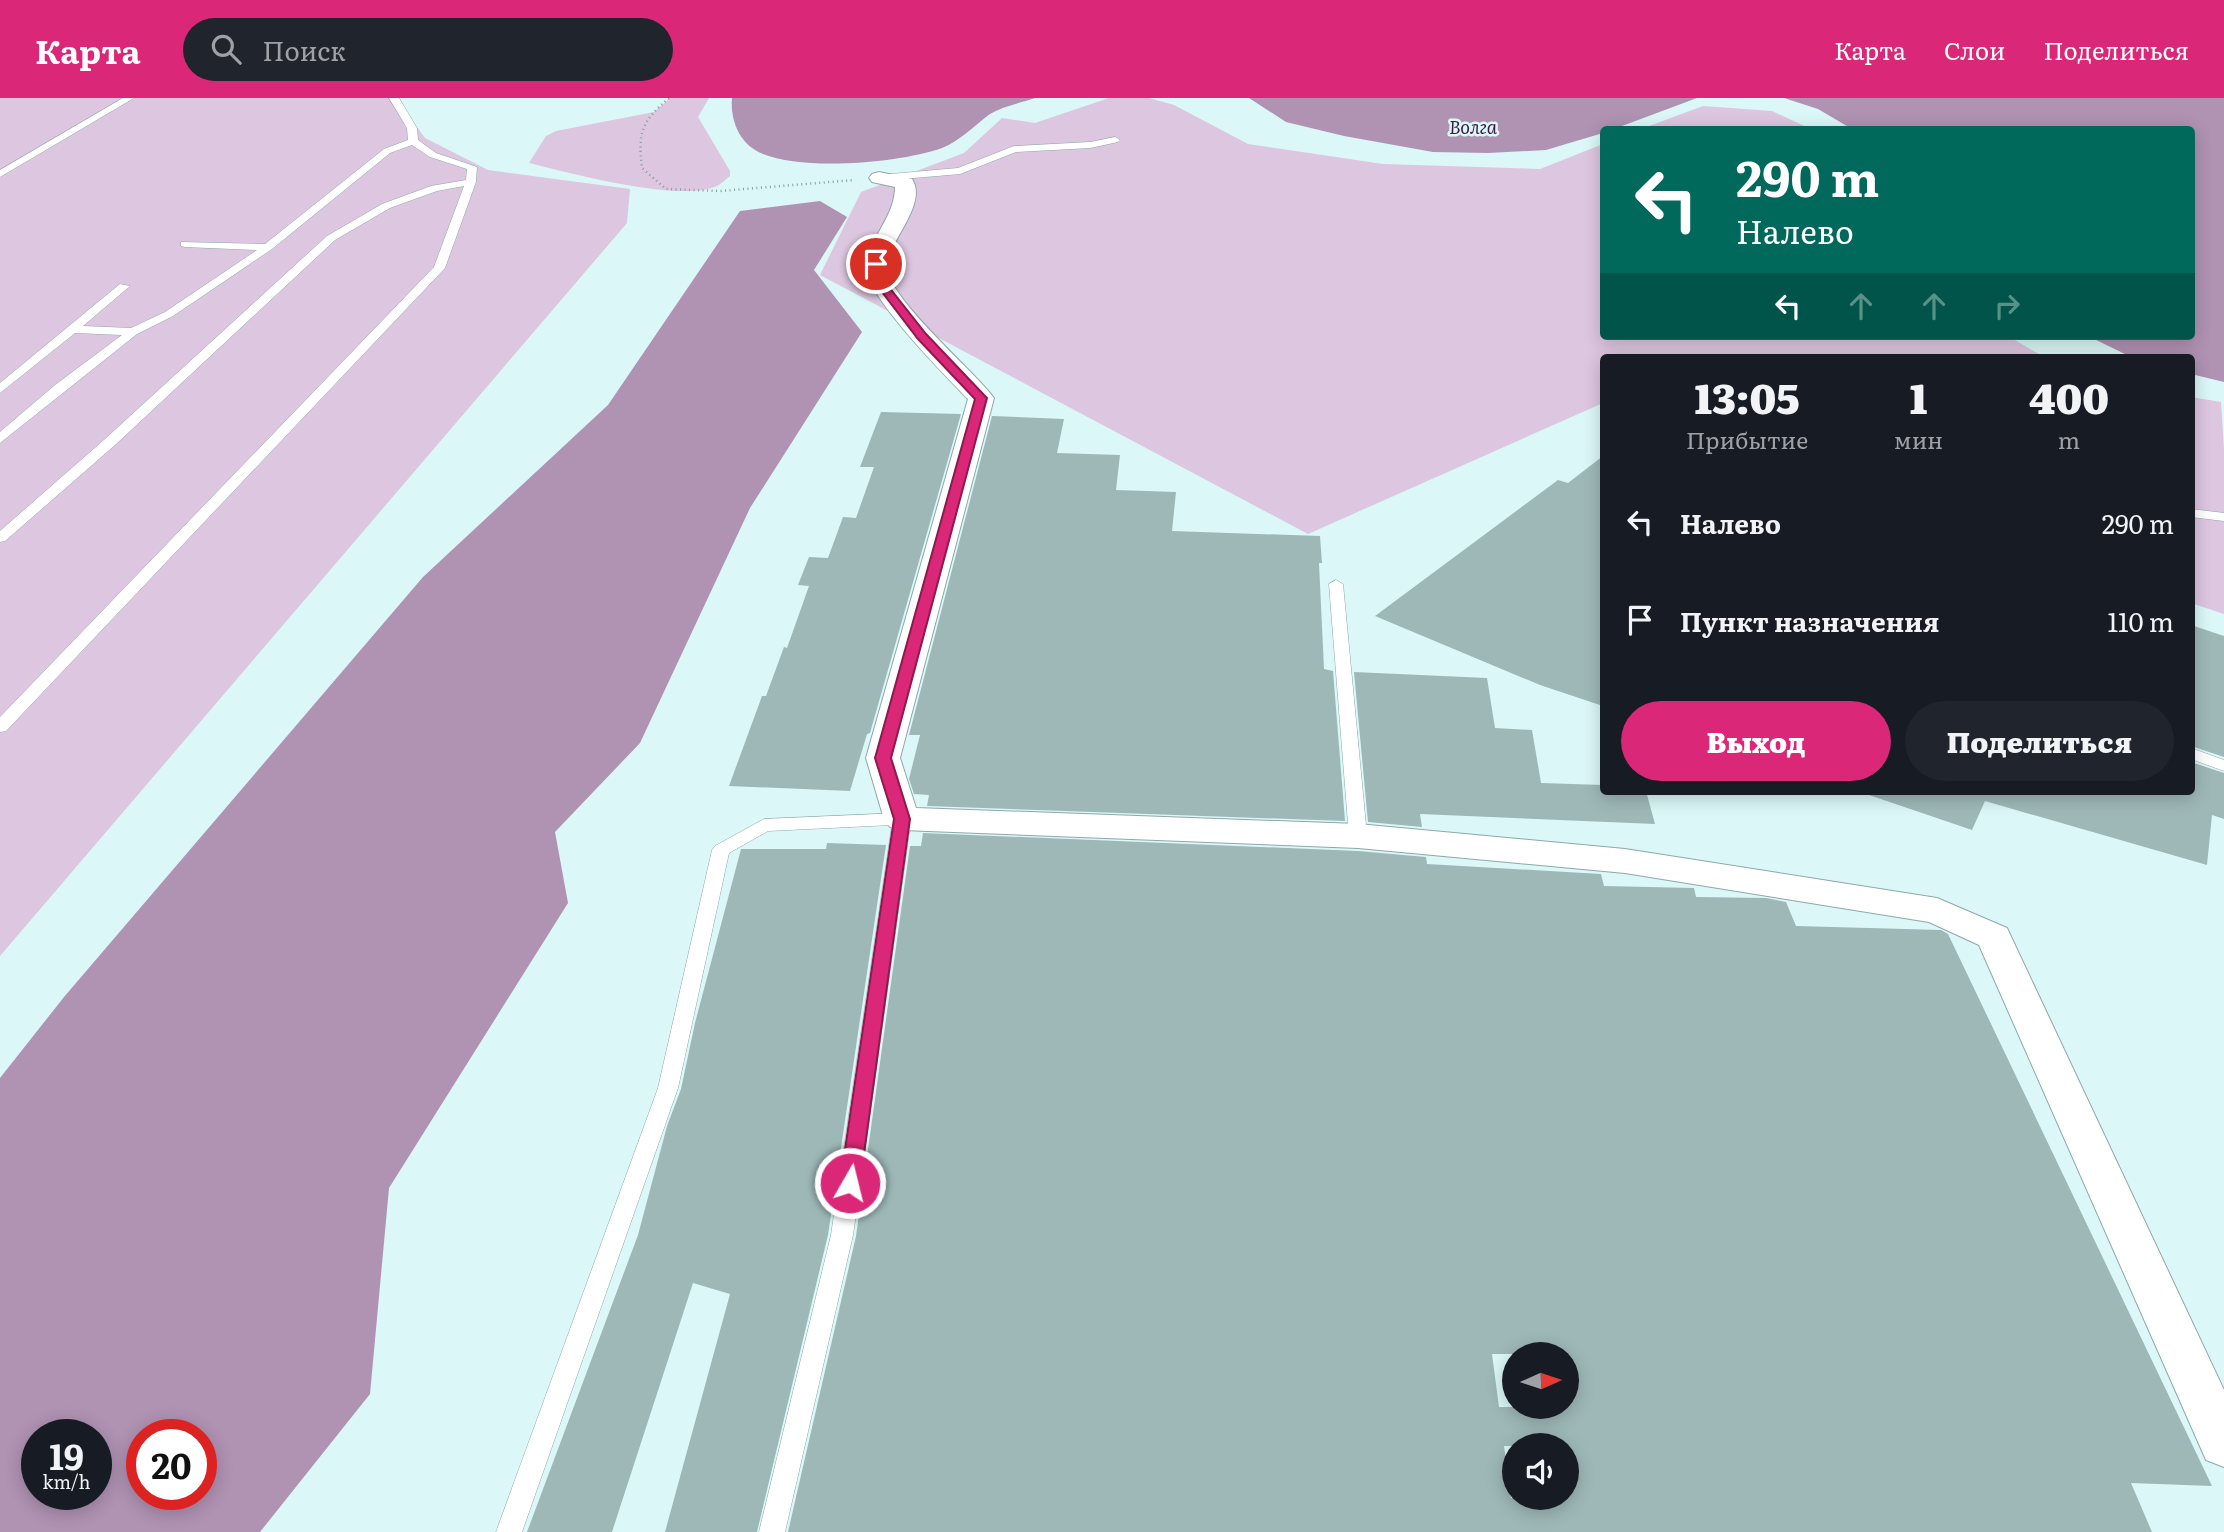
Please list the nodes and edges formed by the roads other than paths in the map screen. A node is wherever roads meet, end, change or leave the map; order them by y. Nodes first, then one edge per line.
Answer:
1 (129, 98) edge
2 (394, 98) edge
3 (1115, 140) dead end
4 (413, 141) junction
5 (0, 174) edge
6 (879, 178) joint
7 (471, 182) junction
8 (185, 244) dead end
9 (268, 247) junction
10 (124, 286) dead end
11 (73, 329) junction
12 (132, 332) junction
13 (0, 389) edge
14 (0, 439) edge
15 (2195, 513) edge
16 (2224, 517) edge
17 (0, 538) edge
18 (1336, 584) dead end
19 (0, 727) edge
20 (2195, 754) edge
21 (2224, 766) edge
22 (902, 819) junction
23 (1358, 836) junction
24 (2224, 1444) edge
25 (509, 1532) edge
26 (772, 1532) edge

1 - 5 lane
2 - 4 lane
3 - 6 lane
4 - 7 lane
4 - 9 lane
6 - 22 street
7 - 17 lane
7 - 19 lane
8 - 9 lane
9 - 12 lane
10 - 11 lane
11 - 12 lane
11 - 13 lane
12 - 14 lane
15 - 16 lane
18 - 23 lane
20 - 21 lane
22 - 23 street
22 - 25 lane
22 - 26 lane
23 - 24 street

